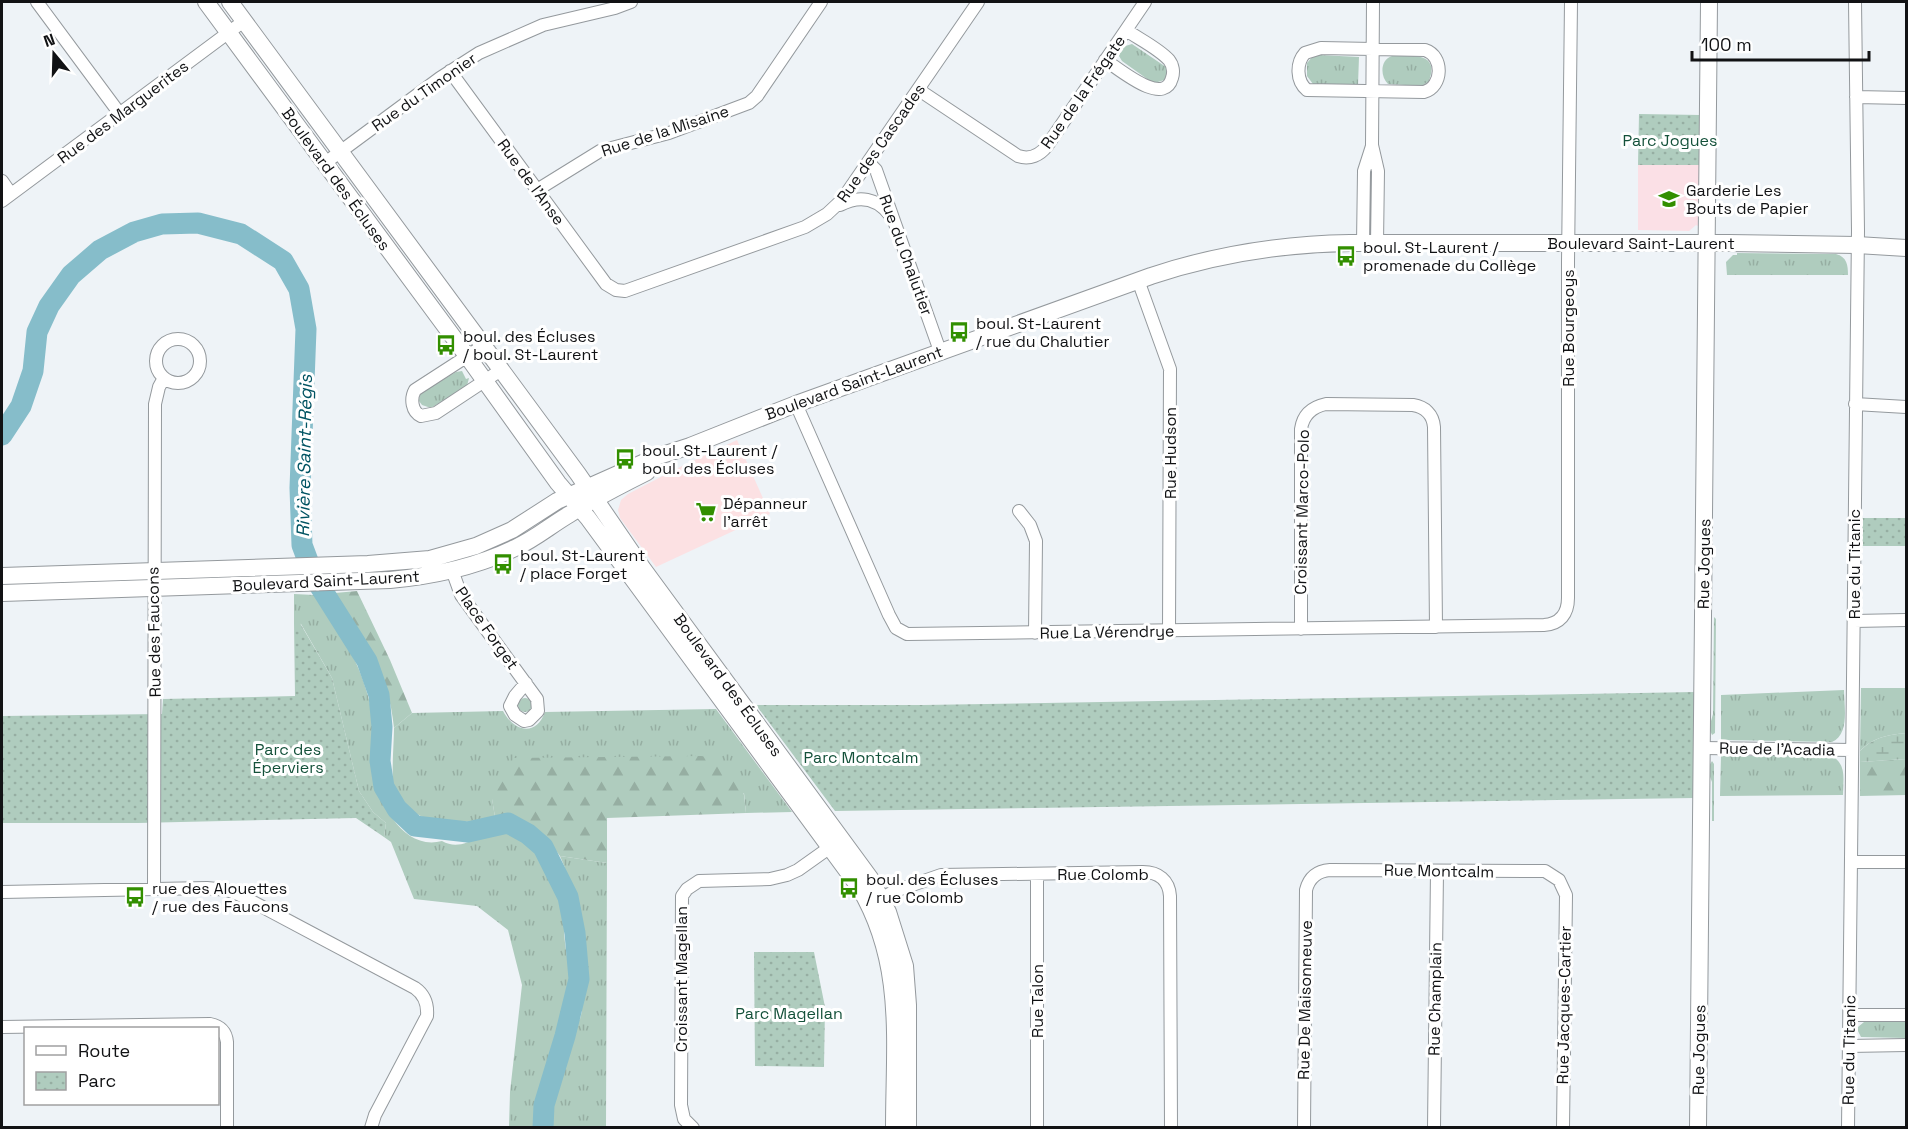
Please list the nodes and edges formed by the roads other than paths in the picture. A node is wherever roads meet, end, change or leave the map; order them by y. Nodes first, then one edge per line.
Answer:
1 (37, 2) edge
2 (206, 2) edge
3 (230, 2) edge
4 (631, 2) edge
5 (821, 2) edge
6 (978, 2) edge
7 (1145, 2) edge
8 (1373, 2) edge
9 (1570, 2) edge
10 (1709, 2) edge
11 (1855, 2) edge
12 (244, 21) junction
13 (1126, 30) junction
14 (229, 32) junction
15 (1373, 49) junction
16 (1105, 60) junction
17 (450, 71) junction
18 (919, 90) junction
19 (1372, 92) junction
20 (1856, 97) junction
21 (1906, 98) edge
22 (120, 114) junction
23 (341, 152) junction
24 (868, 162) junction
25 (326, 163) junction
26 (2, 181) edge
27 (537, 190) junction
28 (6, 198) edge
29 (836, 207) junction
30 (893, 220) junction
31 (1370, 243) junction
32 (1568, 243) junction
33 (1707, 244) junction
34 (1857, 245) junction
35 (1906, 248) edge
36 (1138, 280) junction
37 (616, 290) joint
38 (483, 346) junction
39 (940, 351) junction
40 (467, 356) junction
41 (501, 370) junction
42 (164, 378) dead end
43 (484, 382) junction
44 (796, 404) junction
45 (1855, 404) junction
46 (1906, 407) edge
47 (591, 494) junction
48 (574, 502) junction
49 (1019, 511) dead end
50 (452, 570) junction
51 (154, 571) junction
52 (298, 575) junction
53 (2, 576) edge
54 (154, 588) junction
55 (2, 592) edge
56 (1562, 617) joint
57 (1906, 620) edge
58 (1854, 621) junction
59 (1436, 627) junction
60 (1301, 629) junction
61 (1169, 631) junction
62 (1035, 633) junction
63 (526, 683) dead end
64 (1702, 748) junction
65 (1852, 750) junction
66 (836, 843) junction
67 (1851, 862) junction
68 (1906, 862) edge
69 (1437, 871) junction
70 (1037, 874) junction
71 (1314, 876) joint
72 (1562, 883) joint
73 (154, 888) junction
74 (2, 891) edge
75 (875, 901) junction
76 (1850, 1015) junction
77 (1906, 1015) edge
78 (2, 1027) edge
79 (216, 1027) edge
80 (219, 1028) edge
81 (1906, 1045) edge
82 (1849, 1046) junction
83 (227, 1128) edge
84 (371, 1128) edge
85 (693, 1128) edge
86 (894, 1128) edge
87 (908, 1128) edge
88 (1037, 1128) edge
89 (1171, 1128) edge
90 (1304, 1128) edge
91 (1434, 1128) edge
92 (1563, 1128) edge
93 (1698, 1128) edge
94 (1848, 1128) edge

1 - 22 street
2 - 14 street, Boulevard des Écluses
3 - 12 street, Boulevard des Écluses
4 - 17 street, Rue du Timonier
5 - 27 street, Rue de la Misaine
6 - 18 street, Rue des Cascades
7 - 13 street, Rue de la Frégate
8 - 15 street
9 - 32 street, Rue Bourgeoys
10 - 33 street, Rue Jogues
11 - 20 street, Rue du Titanic
12 - 14 street, Rue des Marguerites
12 - 23 street, Boulevard des Écluses
13 - 16 street, Rue de la Frégate
13 - 16 street
14 - 22 street, Rue des Marguerites
14 - 25 street, Boulevard des Écluses
15 - 19 street
15 - 19 street
15 - 19 street
16 - 18 street, Rue de la Frégate
17 - 23 street, Rue du Timonier
17 - 27 street, Rue de l'Anse
18 - 24 street, Rue des Cascades
19 - 31 street
20 - 21 street
20 - 34 street, Rue du Titanic
22 - 28 street, Rue des Marguerites
23 - 25 street, Rue du Timonier
23 - 38 street, Boulevard des Écluses
24 - 29 street, Rue des Cascades
24 - 30 street, Rue du Chalutier
25 - 40 street, Boulevard des Écluses
26 - 28 street
27 - 37 street, Rue de l'Anse
29 - 30 street
29 - 37 street, Rue des Cascades
30 - 39 street, Rue du Chalutier
31 - 32 street, Boulevard Saint-Laurent
31 - 36 street, Boulevard Saint-Laurent
32 - 33 street, Boulevard Saint-Laurent
32 - 56 street, Rue Bourgeoys
33 - 34 street, Boulevard Saint-Laurent
33 - 64 street, Rue Jogues
34 - 35 street, Boulevard Saint-Laurent
34 - 45 street, Rue du Titanic
36 - 39 street, Boulevard Saint-Laurent
36 - 61 street, Rue Hudson
38 - 40 street
38 - 41 street, Boulevard des Écluses
39 - 44 street, Boulevard Saint-Laurent
40 - 43 street, Boulevard des Écluses
40 - 43 street
41 - 43 street
41 - 47 street, Boulevard des Écluses
42 - 51 street, Rue des Faucons
43 - 48 street, Boulevard des Écluses
44 - 47 street, Boulevard Saint-Laurent
44 - 62 street, Rue La Vérendrye
45 - 46 street
45 - 58 street, Rue du Titanic
47 - 48 street, Boulevard Saint-Laurent
47 - 66 street, Boulevard des Écluses
48 - 50 street, Boulevard Saint-Laurent
48 - 52 street, Boulevard Saint-Laurent
48 - 66 street, Boulevard des Écluses
49 - 62 street
50 - 52 street, Boulevard Saint-Laurent
50 - 63 street, Place Forget
51 - 52 street, Boulevard Saint-Laurent
51 - 53 street, Boulevard Saint-Laurent
51 - 54 street, Rue des Faucons
52 - 54 street, Boulevard Saint-Laurent
54 - 55 street, Boulevard Saint-Laurent
54 - 73 street, Rue des Faucons
56 - 59 street, Rue La Vérendrye
57 - 58 street
58 - 65 street, Rue du Titanic
59 - 60 street, Rue La Vérendrye
59 - 60 street, Croissant Marco-Polo
60 - 61 street, Rue La Vérendrye
61 - 62 street, Rue La Vérendrye
64 - 65 street, Rue de l'Acadia
64 - 93 street, Rue Jogues
65 - 67 street, Rue du Titanic
66 - 75 street, Boulevard des Écluses
66 - 85 street, Croissant Magellan
67 - 68 street
67 - 76 street, Rue du Titanic
69 - 71 street, Rue Montcalm
69 - 72 street, Rue Montcalm
69 - 91 street, Rue Champlain
70 - 75 street, Rue Colomb
70 - 88 street, Rue Talon
70 - 89 street, Rue Colomb
71 - 90 street, Rue De Maisonneuve
72 - 92 street, Rue Jacques-Cartier
73 - 74 street
73 - 84 street
75 - 86 street, Boulevard des Écluses
75 - 87 street, Boulevard des Écluses
76 - 77 street
76 - 82 street, Rue du Titanic
78 - 79 street
80 - 83 street
81 - 82 street
82 - 94 street, Rue du Titanic

